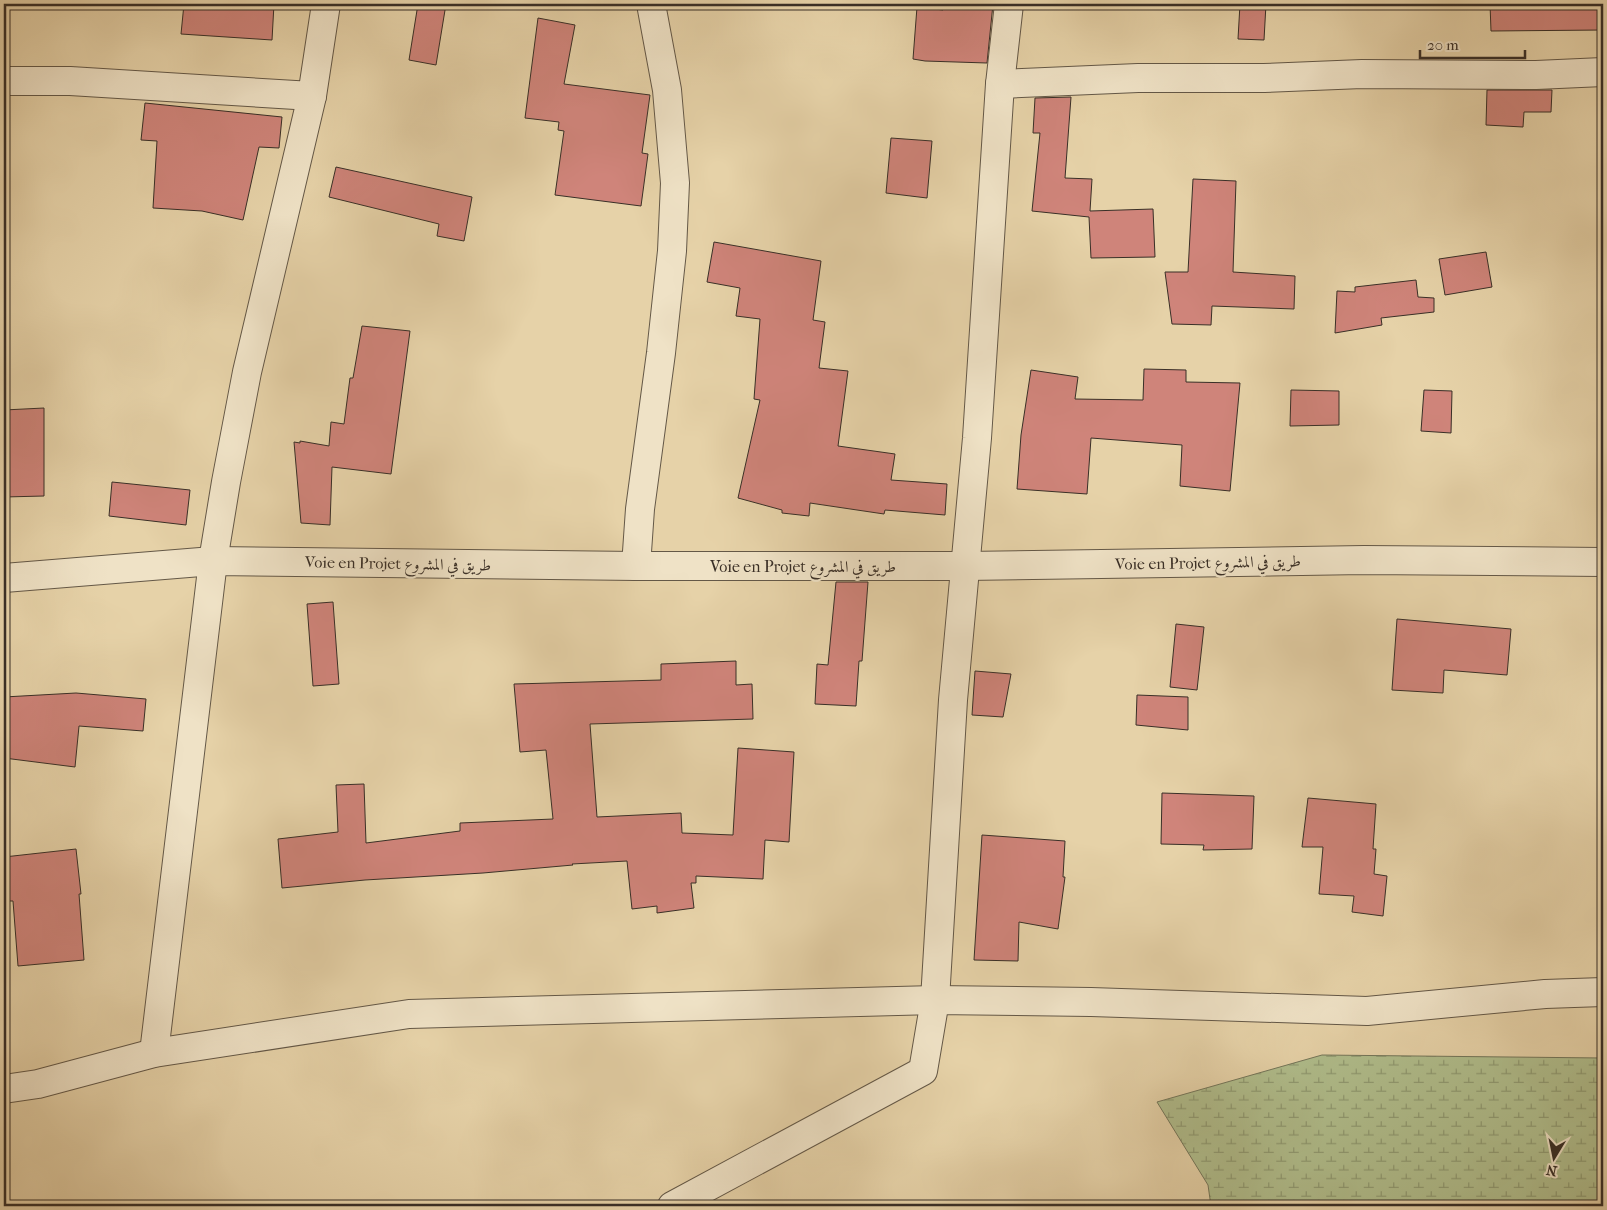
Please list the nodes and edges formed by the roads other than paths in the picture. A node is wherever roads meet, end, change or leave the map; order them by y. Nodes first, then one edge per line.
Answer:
1 (326, 4) edge
2 (651, 4) edge
3 (1009, 4) edge
4 (1603, 72) edge
5 (4, 81) edge
6 (1000, 84) junction
7 (312, 96) junction
8 (213, 561) junction
9 (1603, 562) edge
10 (636, 566) junction
11 (965, 566) junction
12 (4, 578) edge
13 (1603, 992) edge
14 (935, 1000) junction
15 (154, 1053) junction
16 (4, 1089) edge
17 (672, 1206) edge

1 - 7 street
2 - 10 street
3 - 6 street
4 - 6 street
5 - 7 street
6 - 11 street
7 - 8 street
8 - 10 street, Voie en Projet طريق في المشروع
8 - 12 street, Voie en Projet طريق في المشروع
8 - 15 street
9 - 11 street, Voie en Projet طريق في المشروع
10 - 11 street, Voie en Projet طريق في المشروع
11 - 14 street
13 - 14 street
14 - 15 street
14 - 17 street
15 - 16 street

